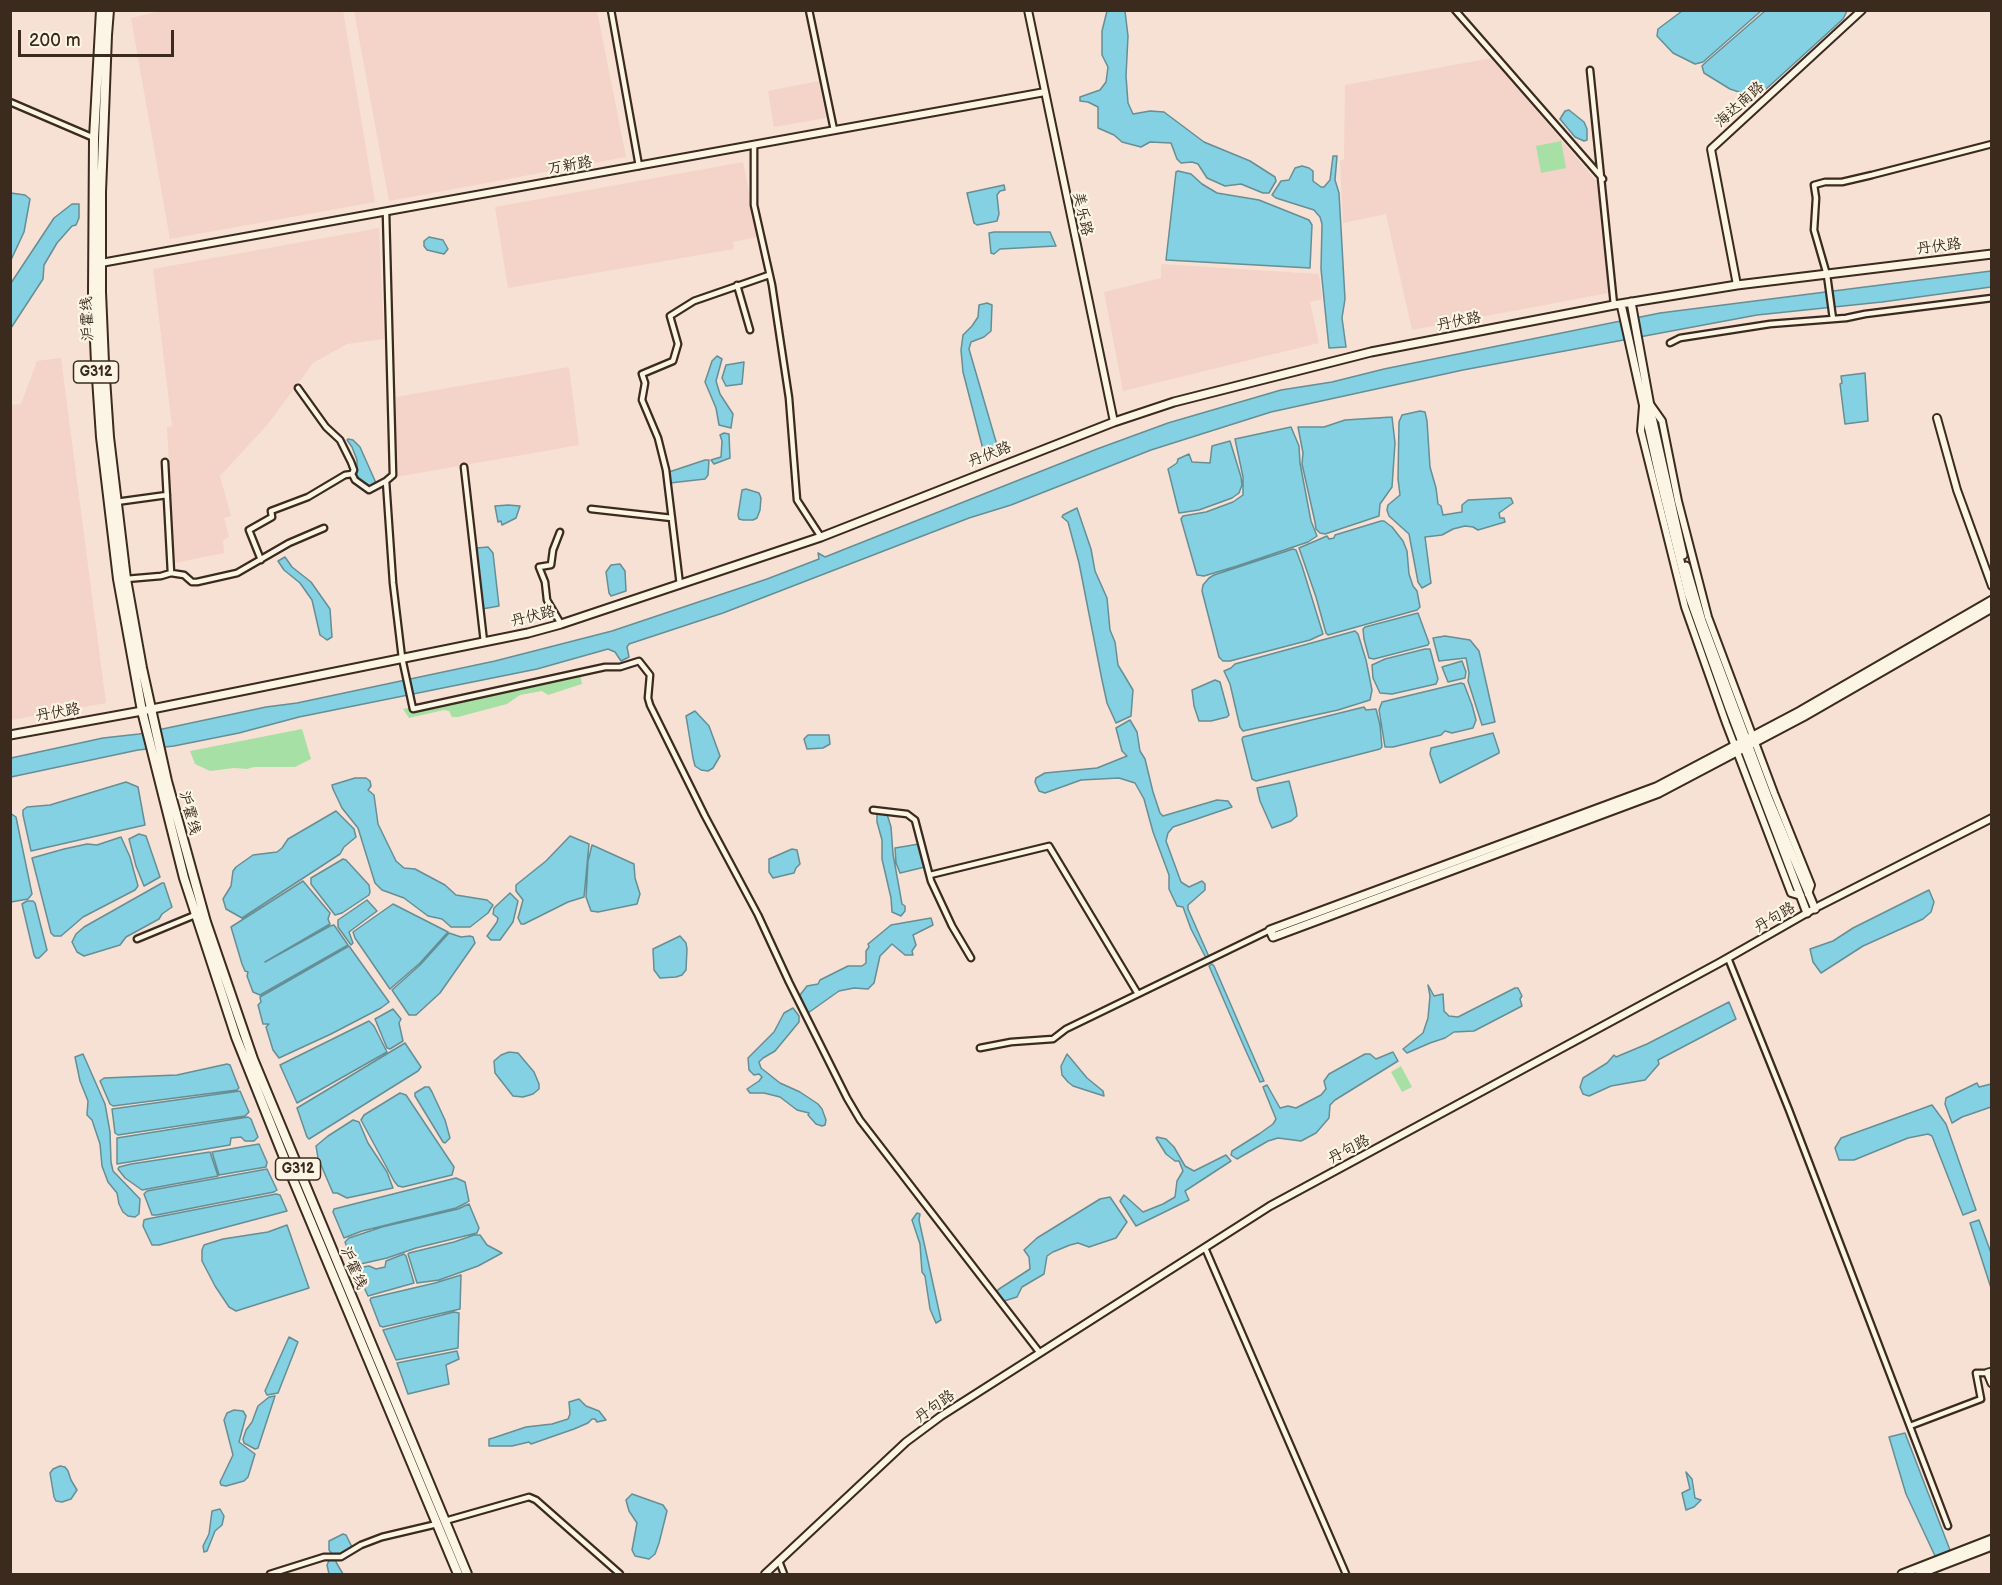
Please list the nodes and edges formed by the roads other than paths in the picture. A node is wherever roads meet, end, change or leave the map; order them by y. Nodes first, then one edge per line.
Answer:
1 (101, 10) edge
2 (110, 10) edge
3 (611, 10) edge
4 (809, 10) edge
5 (1028, 10) edge
6 (1455, 10) edge
7 (1862, 10) edge
8 (1590, 70) dead end
9 (1045, 92) junction
10 (10, 102) edge
11 (834, 130) junction
12 (94, 138) junction
13 (1992, 144) edge
14 (754, 145) junction
15 (639, 166) junction
16 (1603, 179) junction
17 (386, 212) junction
18 (1992, 254) edge
19 (100, 263) junction
20 (769, 275) junction
21 (1827, 275) junction
22 (737, 285) junction
23 (1737, 285) junction
24 (1992, 298) edge
25 (1631, 302) junction
26 (1618, 304) junction
27 (1833, 316) junction
28 (750, 330) dead end
29 (1670, 344) dead end
30 (298, 388) dead end
31 (1647, 404) junction
32 (1937, 418) dead end
33 (1114, 422) junction
34 (165, 462) dead end
35 (464, 467) dead end
36 (352, 474) junction
37 (386, 482) junction
38 (167, 495) junction
39 (116, 502) junction
40 (591, 509) dead end
41 (672, 518) junction
42 (324, 528) dead end
43 (560, 532) dead end
44 (821, 537) junction
45 (261, 560) junction
46 (171, 573) junction
47 (122, 579) junction
48 (680, 585) junction
49 (1992, 586) edge
50 (1992, 600) edge
51 (1992, 608) edge
52 (561, 624) junction
53 (484, 642) junction
54 (403, 662) junction
55 (146, 710) junction
56 (10, 735) edge
57 (1745, 744) junction
58 (156, 753) junction
59 (873, 810) dead end
60 (1992, 818) edge
61 (930, 875) junction
62 (1804, 895) junction
63 (1815, 909) junction
64 (1807, 913) junction
65 (195, 915) junction
66 (1270, 930) joint
67 (137, 939) dead end
68 (971, 958) dead end
69 (1728, 958) junction
70 (1138, 994) junction
71 (980, 1048) dead end
72 (1205, 1248) junction
73 (1040, 1353) junction
74 (1990, 1373) edge
75 (1992, 1383) edge
76 (1910, 1426) junction
77 (441, 1523) junction
78 (1948, 1526) dead end
79 (1992, 1539) edge
80 (1992, 1546) edge
81 (780, 1561) junction
82 (270, 1575) edge
83 (458, 1575) edge
84 (467, 1575) edge
85 (620, 1575) edge
86 (765, 1575) edge
87 (784, 1575) edge
88 (1346, 1575) edge
89 (1902, 1575) edge
90 (1919, 1575) edge

1 - 12 highway, 沪霍线 / G312
2 - 19 highway, 沪霍线 / G312
3 - 15 street
4 - 11 street
5 - 9 street, 美乐路
6 - 16 street
7 - 23 street, 海达南路
8 - 16 street
9 - 11 street, 万新路
9 - 33 street, 美乐路
10 - 12 street
11 - 14 street, 万新路
12 - 47 highway, 沪霍线 / G312
13 - 21 street
14 - 15 street, 万新路
14 - 20 street
15 - 17 street, 万新路
16 - 26 street
17 - 19 street, 万新路
17 - 37 street
18 - 21 main road, 丹伏路
19 - 39 highway, 沪霍线 / G312
20 - 22 street
20 - 44 street
21 - 23 main road, 丹伏路
21 - 27 street
22 - 28 street
22 - 41 street
23 - 25 main road, 丹伏路
24 - 27 street
25 - 26 main road, 丹伏路
25 - 31 main road
26 - 31 main road
26 - 33 main road, 丹伏路
27 - 29 street
30 - 36 street
31 - 57 main road
31 - 57 street
32 - 49 street
33 - 44 main road, 丹伏路
34 - 38 street
35 - 53 street
36 - 37 street
36 - 45 street
37 - 54 street
38 - 39 street
38 - 46 street
39 - 47 highway, 沪霍线 / G312
40 - 41 street
41 - 48 street
42 - 45 street
43 - 52 street
44 - 48 main road, 丹伏路
45 - 46 street
46 - 47 street
47 - 55 highway, 沪霍线 / G312
48 - 52 main road, 丹伏路
50 - 57 main road
51 - 57 main road
52 - 53 main road, 丹伏路
53 - 54 main road, 丹伏路
54 - 55 main road, 丹伏路
54 - 73 street
55 - 56 main road, 丹伏路
55 - 58 highway, 沪霍线 / G312
57 - 62 main road
57 - 62 street
57 - 66 main road
58 - 65 highway, 沪霍线 / G312
58 - 77 highway, 沪霍线 / G312
59 - 61 street
60 - 63 street, 丹句路
61 - 68 street
61 - 70 street
62 - 63 main road
62 - 64 main road
63 - 64 street, 丹句路
64 - 69 street, 丹句路
65 - 67 street
65 - 77 highway, 沪霍线 / G312
66 - 70 street
69 - 72 street, 丹句路
69 - 76 street
70 - 71 street
72 - 73 street, 丹句路
72 - 88 street
73 - 81 street, 丹句路
74 - 75 main road
74 - 76 street
76 - 78 street
77 - 82 street
77 - 83 highway, 沪霍线 / G312
77 - 84 highway, 沪霍线 / G312
77 - 85 street
79 - 89 main road
80 - 90 main road
81 - 86 street, 丹句路
81 - 87 street

